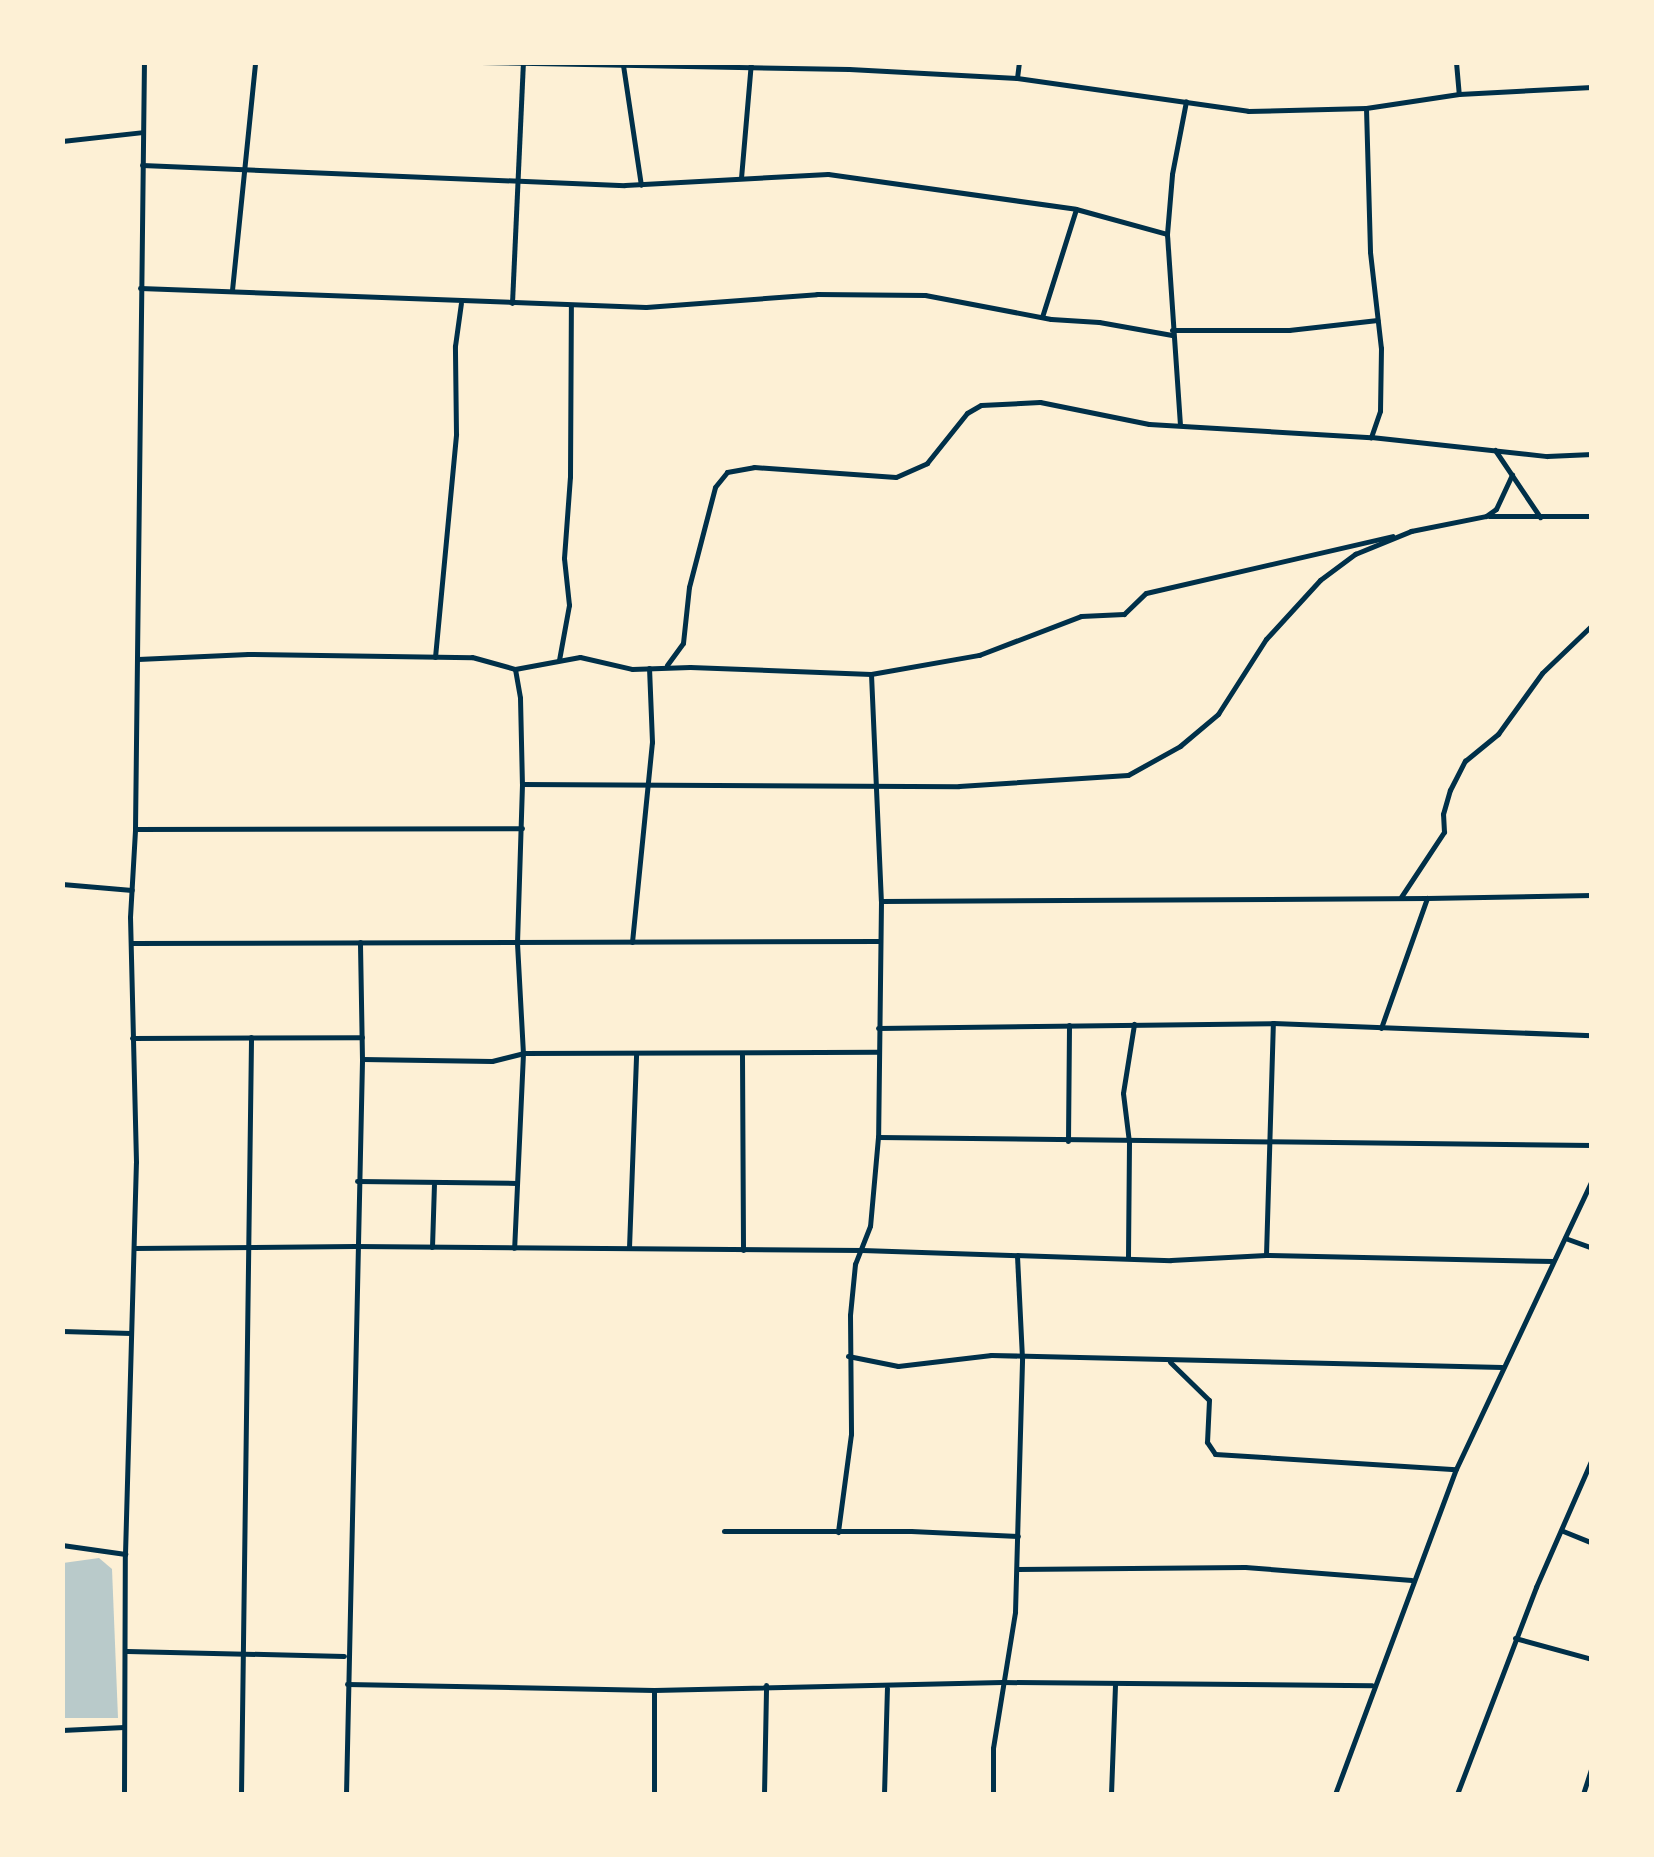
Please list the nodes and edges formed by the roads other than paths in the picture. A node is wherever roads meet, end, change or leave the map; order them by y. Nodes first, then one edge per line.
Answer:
1 (144, 62) edge
2 (255, 62) edge
3 (481, 62) edge
4 (1019, 62) edge
5 (1456, 62) edge
6 (523, 63) edge
7 (623, 64) edge
8 (752, 65) edge
9 (849, 66) edge
10 (1017, 78) junction
11 (1592, 87) edge
12 (1459, 94) junction
13 (1186, 102) junction
14 (1366, 108) junction
15 (143, 132) junction
16 (62, 141) edge
17 (142, 164) junction
18 (247, 166) junction
19 (741, 178) junction
20 (519, 181) junction
21 (641, 185) junction
22 (1076, 209) junction
23 (1168, 234) junction
24 (139, 288) junction
25 (232, 290) junction
26 (461, 303) junction
27 (512, 303) junction
28 (571, 305) junction
29 (1042, 318) junction
30 (1378, 320) junction
31 (1172, 332) junction
32 (1180, 426) junction
33 (1371, 438) junction
34 (1495, 450) junction
35 (1592, 454) edge
36 (1512, 474) junction
37 (1486, 516) junction
38 (1592, 516) edge
39 (1540, 518) junction
40 (1411, 531) junction
41 (1592, 624) edge
42 (434, 657) junction
43 (138, 659) junction
44 (559, 660) junction
45 (664, 666) junction
46 (649, 668) junction
47 (514, 669) junction
48 (871, 674) junction
49 (522, 784) junction
50 (648, 786) junction
51 (879, 787) junction
52 (522, 828) junction
53 (135, 829) junction
54 (62, 884) edge
55 (132, 890) junction
56 (1592, 895) edge
57 (1400, 898) junction
58 (1427, 898) junction
59 (881, 901) junction
60 (879, 941) junction
61 (360, 942) junction
62 (632, 942) junction
63 (130, 943) junction
64 (517, 943) junction
65 (1273, 1023) junction
66 (1134, 1024) junction
67 (1069, 1025) junction
68 (878, 1028) junction
69 (1381, 1028) junction
70 (1592, 1035) edge
71 (250, 1037) junction
72 (362, 1037) junction
73 (132, 1038) junction
74 (878, 1052) junction
75 (636, 1053) junction
76 (523, 1054) junction
77 (742, 1055) junction
78 (362, 1060) junction
79 (878, 1137) junction
80 (1267, 1140) junction
81 (1068, 1141) junction
82 (1128, 1142) junction
83 (1592, 1145) edge
84 (1592, 1180) edge
85 (357, 1181) junction
86 (517, 1183) junction
87 (434, 1184) junction
88 (1565, 1238) junction
89 (354, 1246) junction
90 (432, 1247) junction
91 (134, 1248) junction
92 (514, 1248) junction
93 (629, 1248) junction
94 (1592, 1248) edge
95 (248, 1249) junction
96 (743, 1250) junction
97 (862, 1250) junction
98 (1018, 1255) junction
99 (1266, 1256) junction
100 (1128, 1257) junction
101 (1553, 1260) junction
102 (62, 1331) edge
103 (131, 1333) junction
104 (848, 1356) junction
105 (1022, 1358) junction
106 (1168, 1360) junction
107 (1502, 1367) junction
108 (1592, 1459) edge
109 (1456, 1469) junction
110 (724, 1531) dead end
111 (1563, 1531) junction
112 (838, 1532) junction
113 (1018, 1536) junction
114 (1592, 1543) edge
115 (62, 1545) edge
116 (125, 1554) junction
117 (1017, 1569) junction
118 (1411, 1580) junction
119 (1515, 1638) junction
120 (127, 1651) junction
121 (242, 1655) junction
122 (346, 1656) junction
123 (1592, 1659) edge
124 (1002, 1682) junction
125 (1115, 1682) junction
126 (347, 1684) junction
127 (766, 1685) junction
128 (1372, 1685) junction
129 (888, 1688) junction
130 (654, 1690) junction
131 (126, 1727) junction
132 (62, 1730) edge
133 (1592, 1767) edge
134 (124, 1794) edge
135 (241, 1794) edge
136 (346, 1794) edge
137 (654, 1794) edge
138 (764, 1794) edge
139 (884, 1794) edge
140 (992, 1794) edge
141 (1111, 1794) edge
142 (1334, 1794) edge
143 (1457, 1794) edge
144 (1582, 1794) edge

1 - 15 street
2 - 18 street
3 - 6 street
4 - 10 street
5 - 12 street
6 - 7 street
6 - 20 street
7 - 8 street
7 - 21 street
8 - 9 street
8 - 19 street
9 - 10 street
10 - 13 street
11 - 12 street
12 - 14 street
13 - 14 street
13 - 23 street
14 - 30 street
15 - 16 street
15 - 17 street
17 - 18 street
17 - 24 street
18 - 20 street
18 - 25 street
19 - 21 street
19 - 22 street
20 - 21 street
20 - 27 street
22 - 23 street
22 - 29 street
23 - 31 street
24 - 25 street
24 - 43 street
25 - 26 street
26 - 27 street
26 - 42 street
27 - 28 street
28 - 29 street
28 - 44 street
29 - 31 street
30 - 31 street
30 - 33 street
31 - 32 street
32 - 33 street
32 - 45 street
33 - 34 street
34 - 35 street
34 - 36 street
36 - 37 street
36 - 39 street
37 - 39 street
37 - 40 street
38 - 39 street
40 - 48 street
40 - 51 street
41 - 57 street
42 - 43 street
42 - 47 street
43 - 53 street
44 - 46 street
44 - 47 street
45 - 46 street
45 - 48 street
46 - 50 street
47 - 49 street
48 - 51 street
49 - 50 street
49 - 52 street
50 - 51 street
50 - 62 street
51 - 59 street
52 - 53 street
52 - 64 street
53 - 55 street
54 - 55 street
55 - 63 street
56 - 58 street
57 - 58 street
57 - 59 street
58 - 69 street
59 - 60 street
60 - 62 street
60 - 68 street
61 - 63 street
61 - 64 street
61 - 72 street
62 - 64 street
63 - 73 street
64 - 76 street
65 - 66 street
65 - 69 street
65 - 80 street
66 - 67 street
66 - 82 street
67 - 68 street
67 - 81 street
68 - 74 street
69 - 70 street
71 - 72 street
71 - 73 street
71 - 95 street
72 - 78 street
73 - 91 street
74 - 77 street
74 - 79 street
75 - 76 street
75 - 77 street
75 - 93 street
76 - 78 street
76 - 86 street
77 - 96 street
78 - 85 street
79 - 81 street
79 - 97 street
80 - 82 street
80 - 83 street
80 - 99 street
81 - 82 street
82 - 100 street
84 - 88 street
85 - 87 street
85 - 89 street
86 - 87 street
86 - 92 street
87 - 90 street
88 - 94 street
88 - 101 street
89 - 90 street
89 - 95 street
89 - 122 street
90 - 92 street
91 - 95 street
91 - 103 street
92 - 93 street
93 - 96 street
95 - 121 street
96 - 97 street
97 - 98 street
97 - 104 street
98 - 100 street
98 - 105 street
99 - 100 street
99 - 101 street
101 - 107 street
102 - 103 street
103 - 116 street
104 - 105 street
104 - 112 street
105 - 106 street
105 - 113 street
106 - 107 street
106 - 109 street
107 - 109 street
108 - 111 street
109 - 118 street
110 - 112 street
111 - 114 street
111 - 119 street
112 - 113 street
113 - 117 street
115 - 116 street
116 - 120 street
117 - 118 street
117 - 124 street
118 - 128 street
119 - 123 street
119 - 143 street
120 - 121 street
120 - 131 street
121 - 122 street
121 - 135 street
122 - 126 street
124 - 125 street
124 - 129 street
124 - 140 street
125 - 128 street
125 - 141 street
126 - 130 street
126 - 136 street
127 - 129 street
127 - 130 street
127 - 138 street
128 - 142 street
129 - 139 street
130 - 137 street
131 - 132 street
131 - 134 street
133 - 144 street

